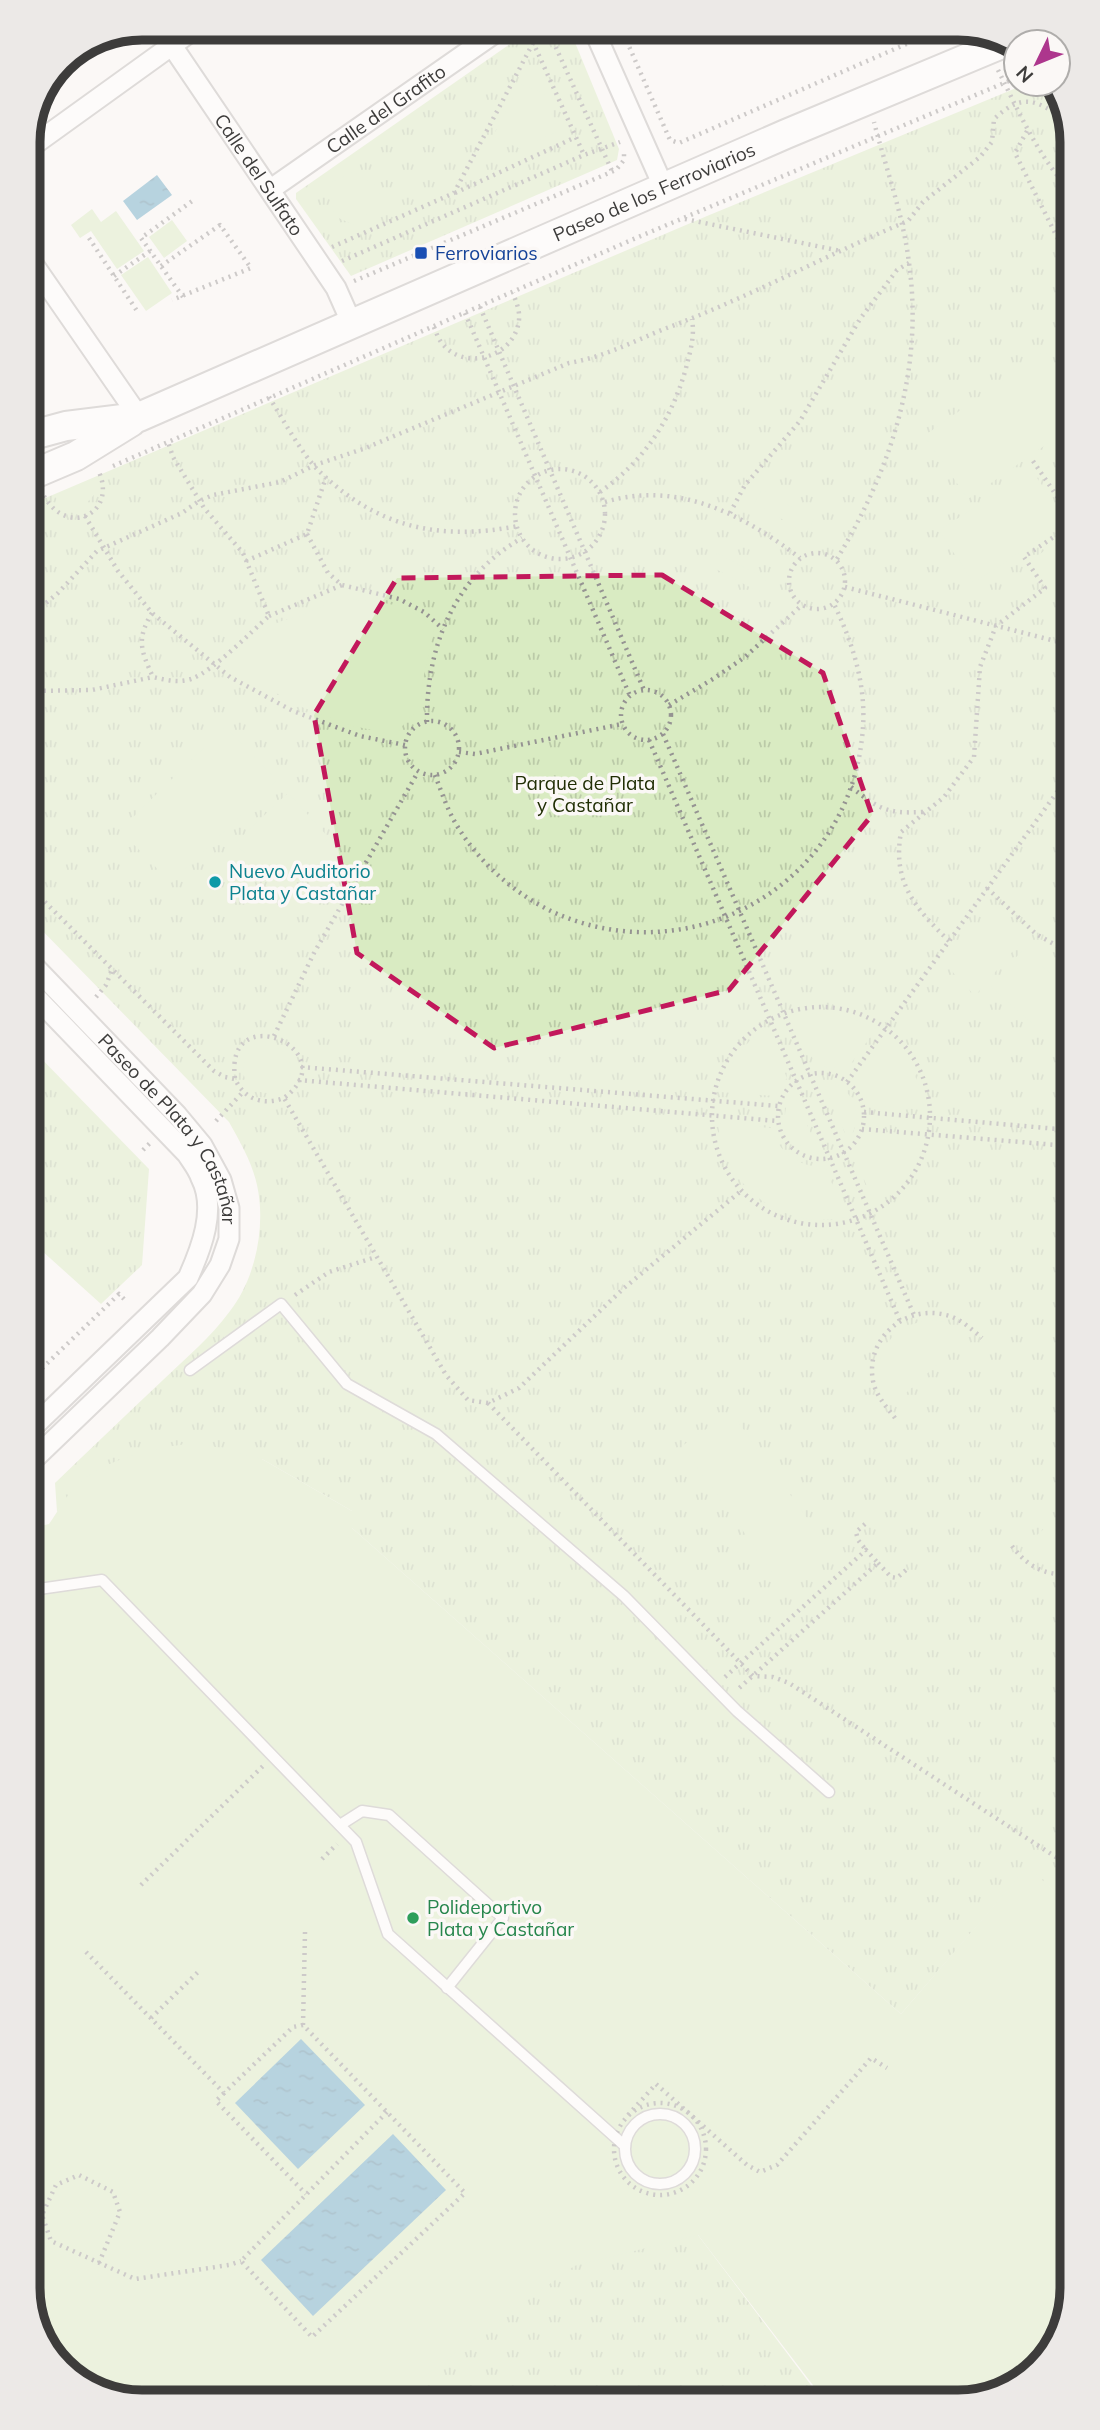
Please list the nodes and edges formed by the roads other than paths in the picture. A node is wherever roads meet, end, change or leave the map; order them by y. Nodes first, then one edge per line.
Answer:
1 (167, 40) edge
2 (179, 40) edge
3 (497, 40) edge
4 (598, 40) edge
5 (171, 46) junction
6 (994, 47) edge
7 (40, 140) edge
8 (664, 188) junction
9 (271, 189) junction
10 (40, 274) edge
11 (352, 324) junction
12 (139, 417) junction
13 (40, 433) edge
14 (40, 487) edge
15 (40, 972) edge
16 (40, 1001) edge
17 (190, 1370) dead end
18 (40, 1420) edge
19 (40, 1451) edge
20 (40, 1585) edge
21 (830, 1792) dead end
22 (340, 1825) junction
23 (447, 1988) junction
24 (625, 2146) junction

1 - 5 street, Calle del Sulfato
2 - 5 street
3 - 9 street, Calle del Grafito
4 - 8 street
5 - 7 street
5 - 9 street, Calle del Sulfato
6 - 8 main road, Paseo de los Ferroviarios
8 - 11 main road, Paseo de los Ferroviarios
9 - 11 street, Calle del Sulfato
10 - 12 street
11 - 12 main road, Paseo de los Ferroviarios
12 - 13 main road, Paseo de los Ferroviarios
12 - 14 main road
15 - 19 street, Paseo de Plata y Castañar
16 - 18 street, Paseo de Plata y Castañar
17 - 21 lane
20 - 22 lane
22 - 23 lane
22 - 23 lane
23 - 24 lane
24 - 24 lane

